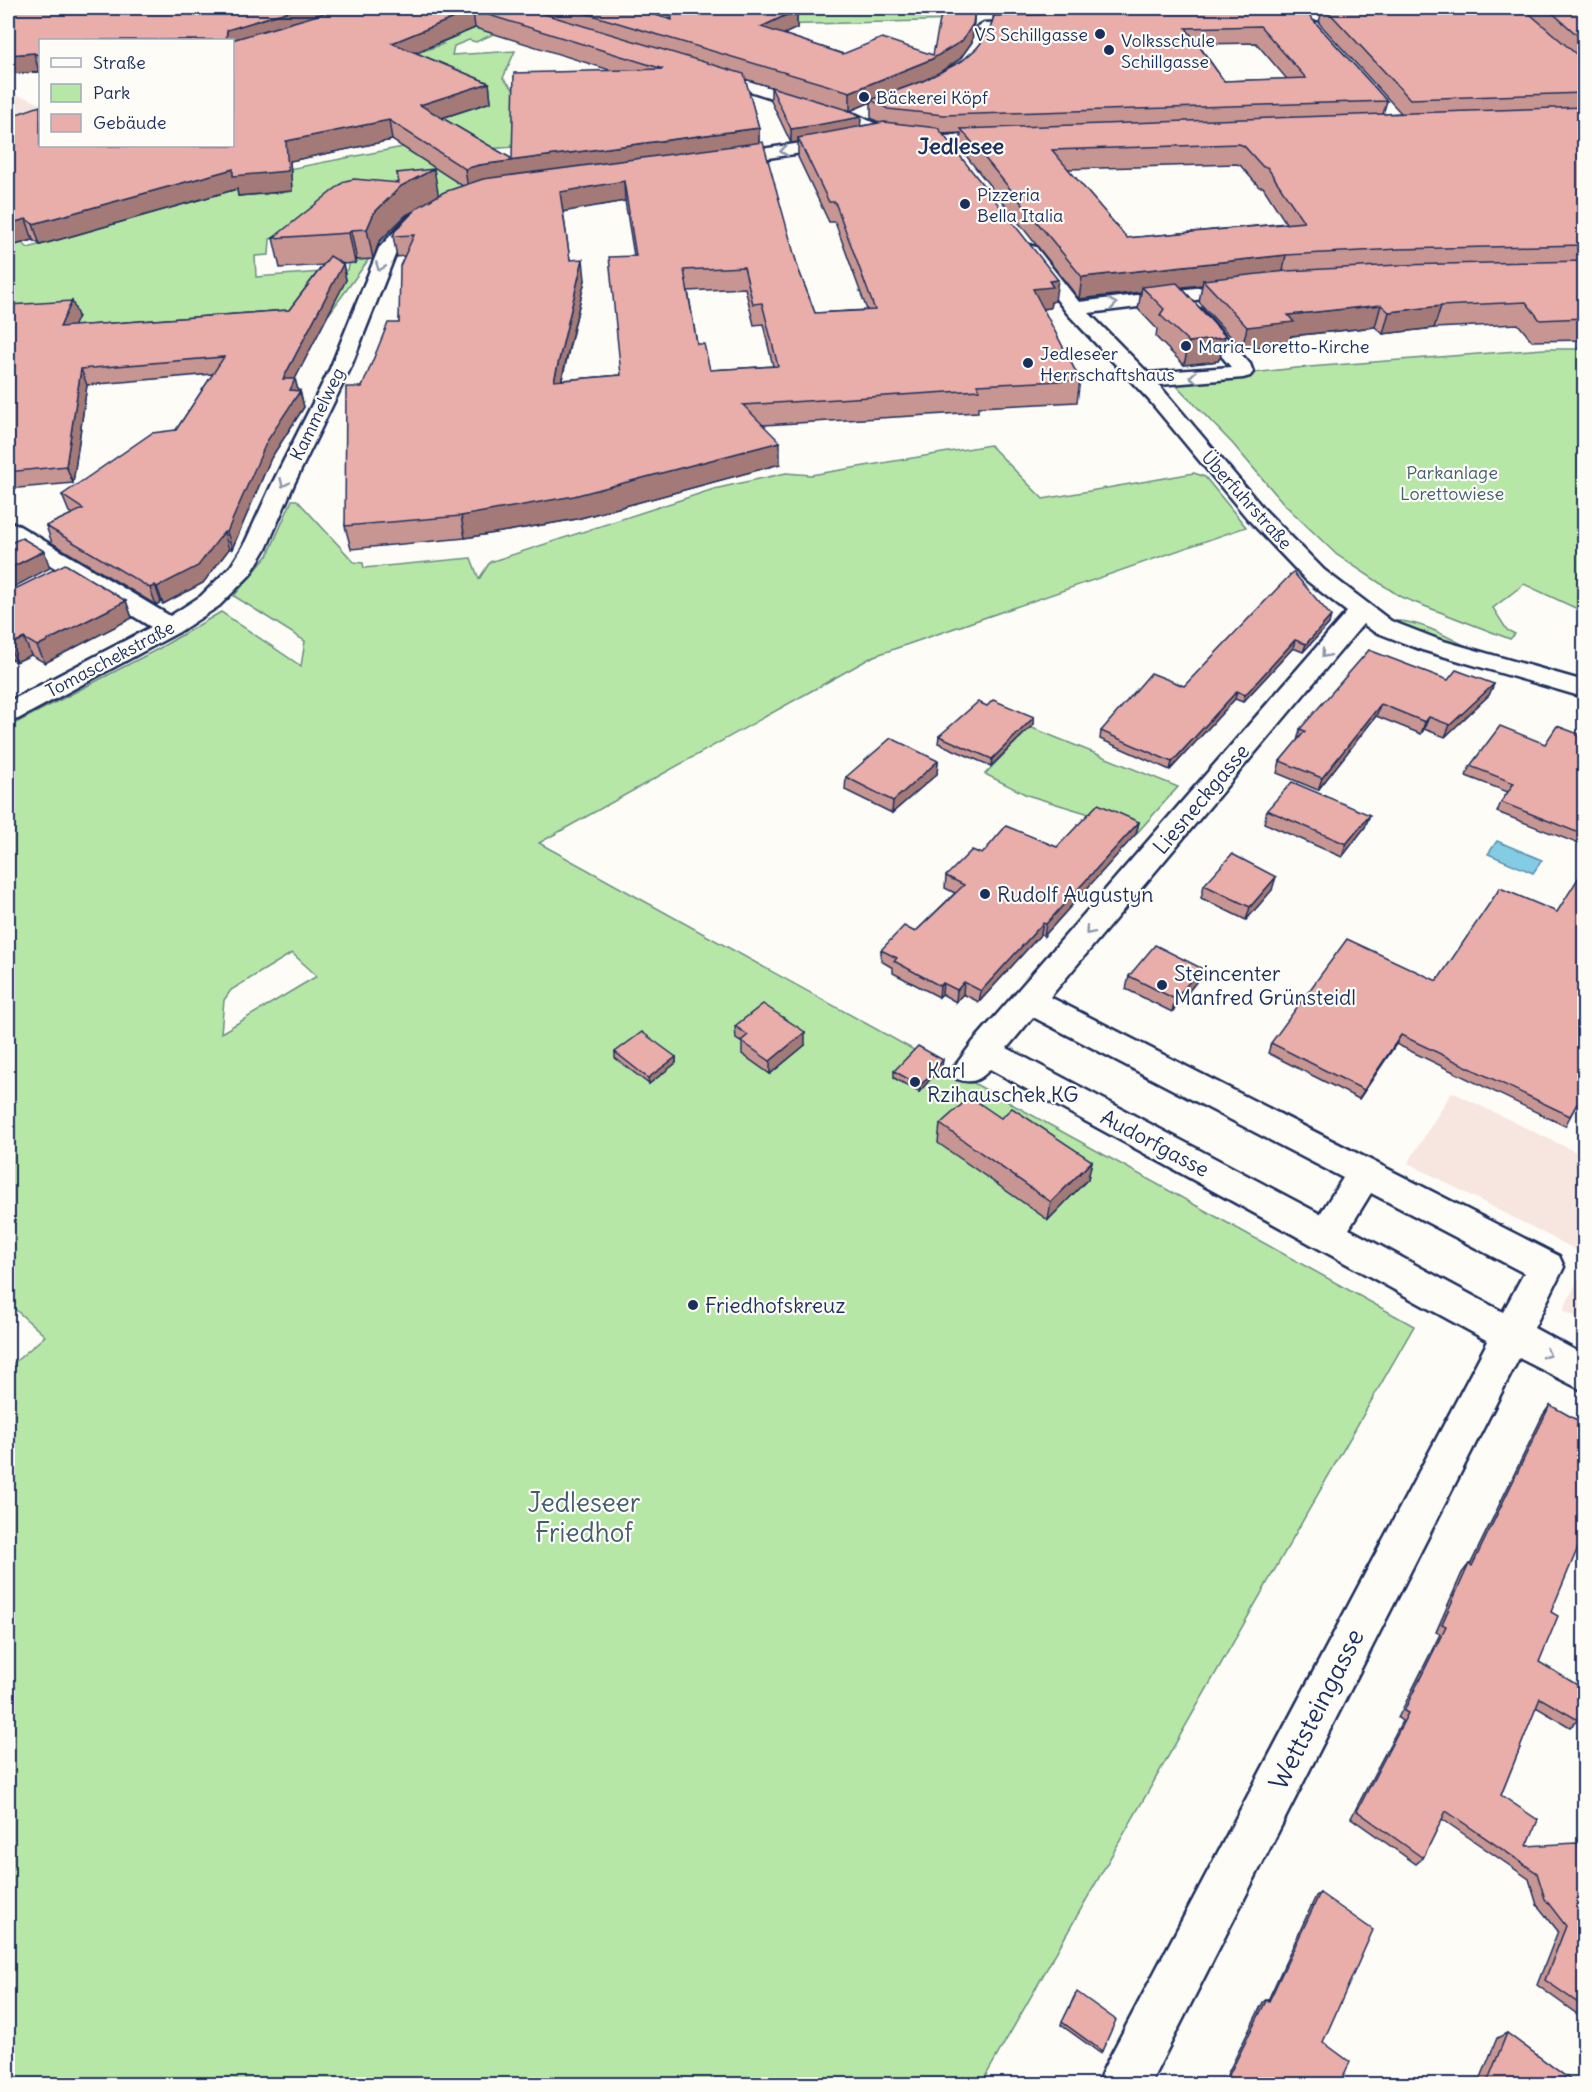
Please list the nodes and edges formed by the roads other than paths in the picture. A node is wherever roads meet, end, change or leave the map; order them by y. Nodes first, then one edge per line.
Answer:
1 (1511, 8) edge
2 (1584, 8) edge
3 (1466, 11) edge
4 (1298, 12) edge
5 (1384, 14) edge
6 (1255, 18) edge
7 (1528, 24) edge
8 (1043, 25) edge
9 (1317, 34) edge
10 (980, 44) edge
11 (684, 66) edge
12 (872, 110) edge
13 (851, 118) junction
14 (883, 134) junction
15 (1024, 138) edge
16 (943, 141) junction
17 (960, 161) edge
18 (699, 163) edge
19 (440, 206) edge
20 (1018, 237) edge
21 (1259, 287) edge
22 (1178, 295) junction
23 (1074, 309) junction
24 (1143, 380) junction
25 (8, 530) edge
26 (210, 601) joint
27 (1362, 610) junction
28 (170, 627) junction
29 (1584, 689) edge
30 (8, 713) edge
31 (1029, 1000) junction
32 (977, 1060) joint
33 (1365, 1173) junction
34 (1326, 1235) junction
35 (1510, 1334) junction
36 (1584, 1374) edge
37 (1122, 2085) edge

1 - 2 street
1 - 3 street
1 - 7 street
4 - 5 street
4 - 6 street
4 - 9 street
8 - 10 street
11 - 13 street
12 - 13 street
13 - 14 street
14 - 16 street
14 -> 18 street
15 - 16 street
16 - 17 street
19 -> 26 street, Kammelweg
20 - 23 street, Überfuhrstraße
21 - 22 street
23 -> 22 street
22 -> 24 street
23 - 24 street, Überfuhrstraße
24 - 27 street, Überfuhrstraße
25 - 28 street
26 - 28 street, Tomaschekstraße
27 - 29 street, Überfuhrstraße
27 -> 31 street, Liesneckgasse
28 - 30 street, Tomaschekstraße
31 - 32 street, Liesneckgasse
31 - 33 street
32 - 34 street, Audorfgasse
33 - 34 street
33 - 35 street
34 - 35 street, Audorfgasse
35 -> 36 street, Audorfgasse
35 - 37 street, Wettsteingasse

